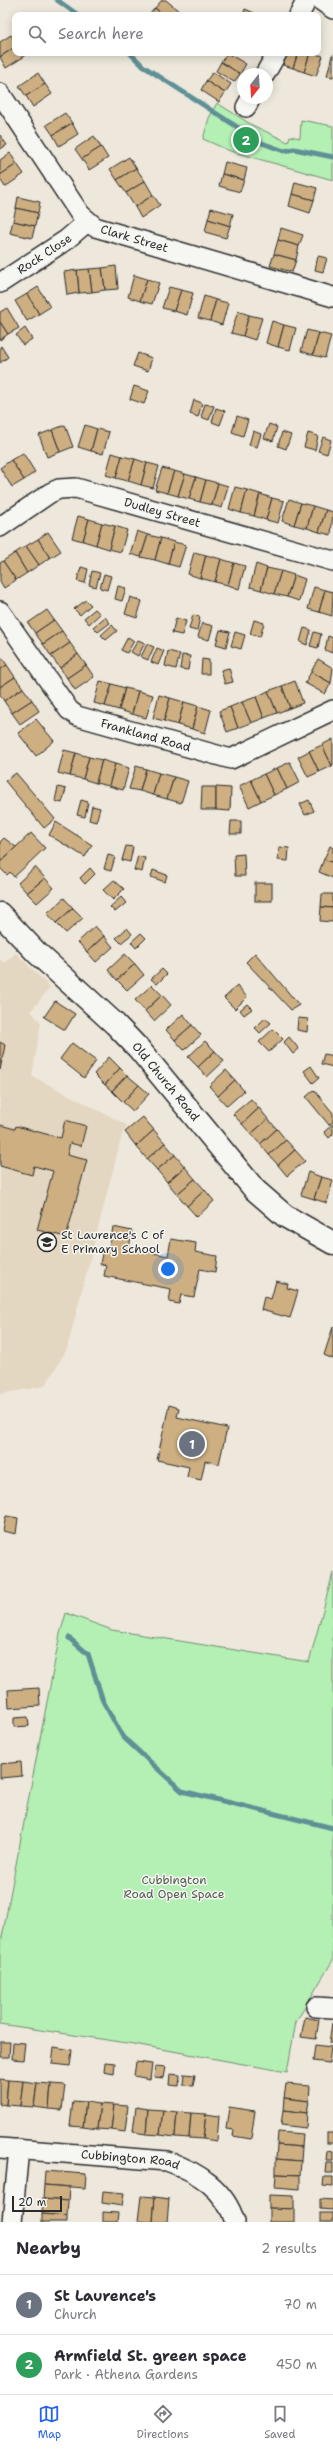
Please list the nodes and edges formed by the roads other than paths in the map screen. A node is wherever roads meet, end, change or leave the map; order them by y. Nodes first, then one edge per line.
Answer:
1 (307, 0) edge
2 (320, 0) edge
3 (333, 10) edge
4 (300, 12) edge
5 (275, 56) edge
6 (268, 68) edge
7 (0, 93) edge
8 (87, 222) junction
9 (0, 283) edge
10 (333, 297) edge
11 (0, 526) edge
12 (333, 561) edge
13 (0, 611) edge
14 (333, 710) edge
15 (0, 914) edge
16 (333, 1244) edge
17 (9, 2148) edge
18 (12, 2222) edge
19 (235, 2222) edge

1 - 4 street
2 - 3 street
5 - 6 street
7 - 8 street, Clark Street
8 - 9 street, Rock Close
8 - 10 street, Clark Street
11 - 12 street, Dudley Street
13 - 14 street, Frankland Road
15 - 16 main road, Old Church Road
17 - 18 street
17 - 19 street, Cubbington Road

